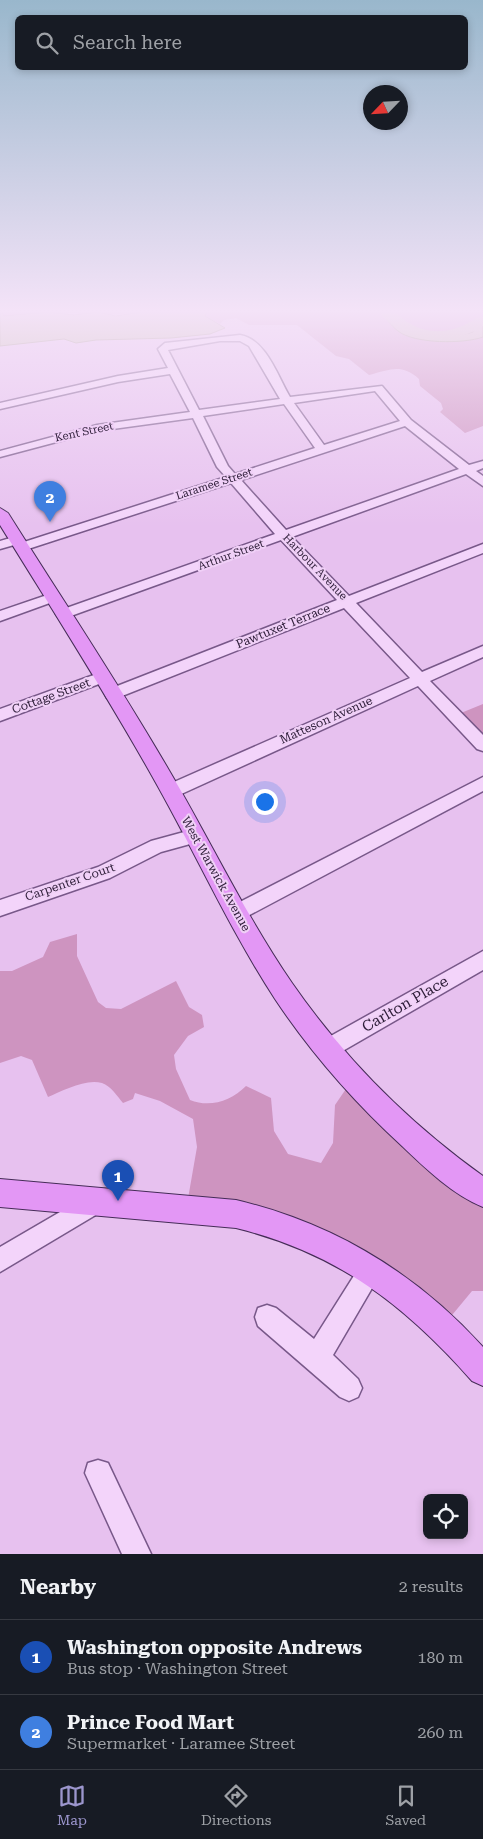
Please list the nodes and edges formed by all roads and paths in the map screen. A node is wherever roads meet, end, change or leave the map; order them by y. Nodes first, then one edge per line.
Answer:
1 (106, 382) edge
2 (180, 382) edge
3 (276, 382) edge
4 (287, 401) junction
5 (0, 406) edge
6 (197, 414) junction
7 (407, 422) junction
8 (321, 449) junction
9 (0, 454) edge
10 (483, 464) edge
11 (466, 470) junction
12 (232, 478) junction
13 (483, 482) edge
14 (0, 512) edge
15 (284, 536) junction
16 (13, 544) edge
17 (483, 548) edge
18 (346, 600) junction
19 (58, 606) junction
20 (0, 616) edge
21 (483, 651) edge
22 (420, 678) junction
23 (107, 686) junction
24 (0, 715) edge
25 (483, 745) edge
26 (483, 783) edge
27 (171, 791) junction
28 (195, 836) junction
29 (0, 908) edge
30 (236, 913) junction
31 (483, 960) edge
32 (327, 1049) junction
33 (483, 1193) edge
34 (0, 1194) edge
35 (98, 1201) junction
36 (0, 1260) edge
37 (370, 1270) junction
38 (267, 1317) dead end
39 (317, 1358) junction
40 (483, 1370) edge
41 (349, 1388) dead end
42 (98, 1473) dead end
43 (136, 1554) edge

1 - 5 street
2 - 6 street, Harbour Avenue
3 - 4 street, Harbour Avenue
4 - 6 street, Kent Street
4 - 7 street, Kent Street
4 - 8 street
6 - 9 street, Kent Street
6 - 12 street, Harbour Avenue
7 - 8 street, Laramee Street
7 - 11 street
8 - 12 street, Laramee Street
10 - 11 street, Arthur Street
11 - 13 street
11 - 15 street, Arthur Street
12 - 15 street, Harbour Avenue
12 - 16 street, Laramee Street
14 - 16 main road, West Warwick Avenue
15 - 18 street, Harbour Avenue
15 - 19 street, Arthur Street
16 - 19 main road, West Warwick Avenue
17 - 18 street, Pawtuxet Terrace
18 - 22 street, Harbour Avenue
18 - 23 street, Pawtuxet Terrace
19 - 20 street, Arthur Street
19 - 23 main road, West Warwick Avenue
21 - 22 street, Matteson Avenue
22 - 25 street, Harbour Avenue
22 - 27 street, Matteson Avenue
23 - 24 street, Cottage Street
23 - 27 main road, West Warwick Avenue
26 - 30 street
27 - 28 main road, West Warwick Avenue
28 - 29 street, Carpenter Court
28 - 30 main road, West Warwick Avenue
30 - 32 main road, West Warwick Avenue
31 - 32 street, Carlton Place
32 - 33 main road, West Warwick Avenue
34 - 35 main road
35 - 36 street
35 - 37 main road
37 - 39 street
37 - 40 main road
38 - 39 street
39 - 41 street
42 - 43 street

